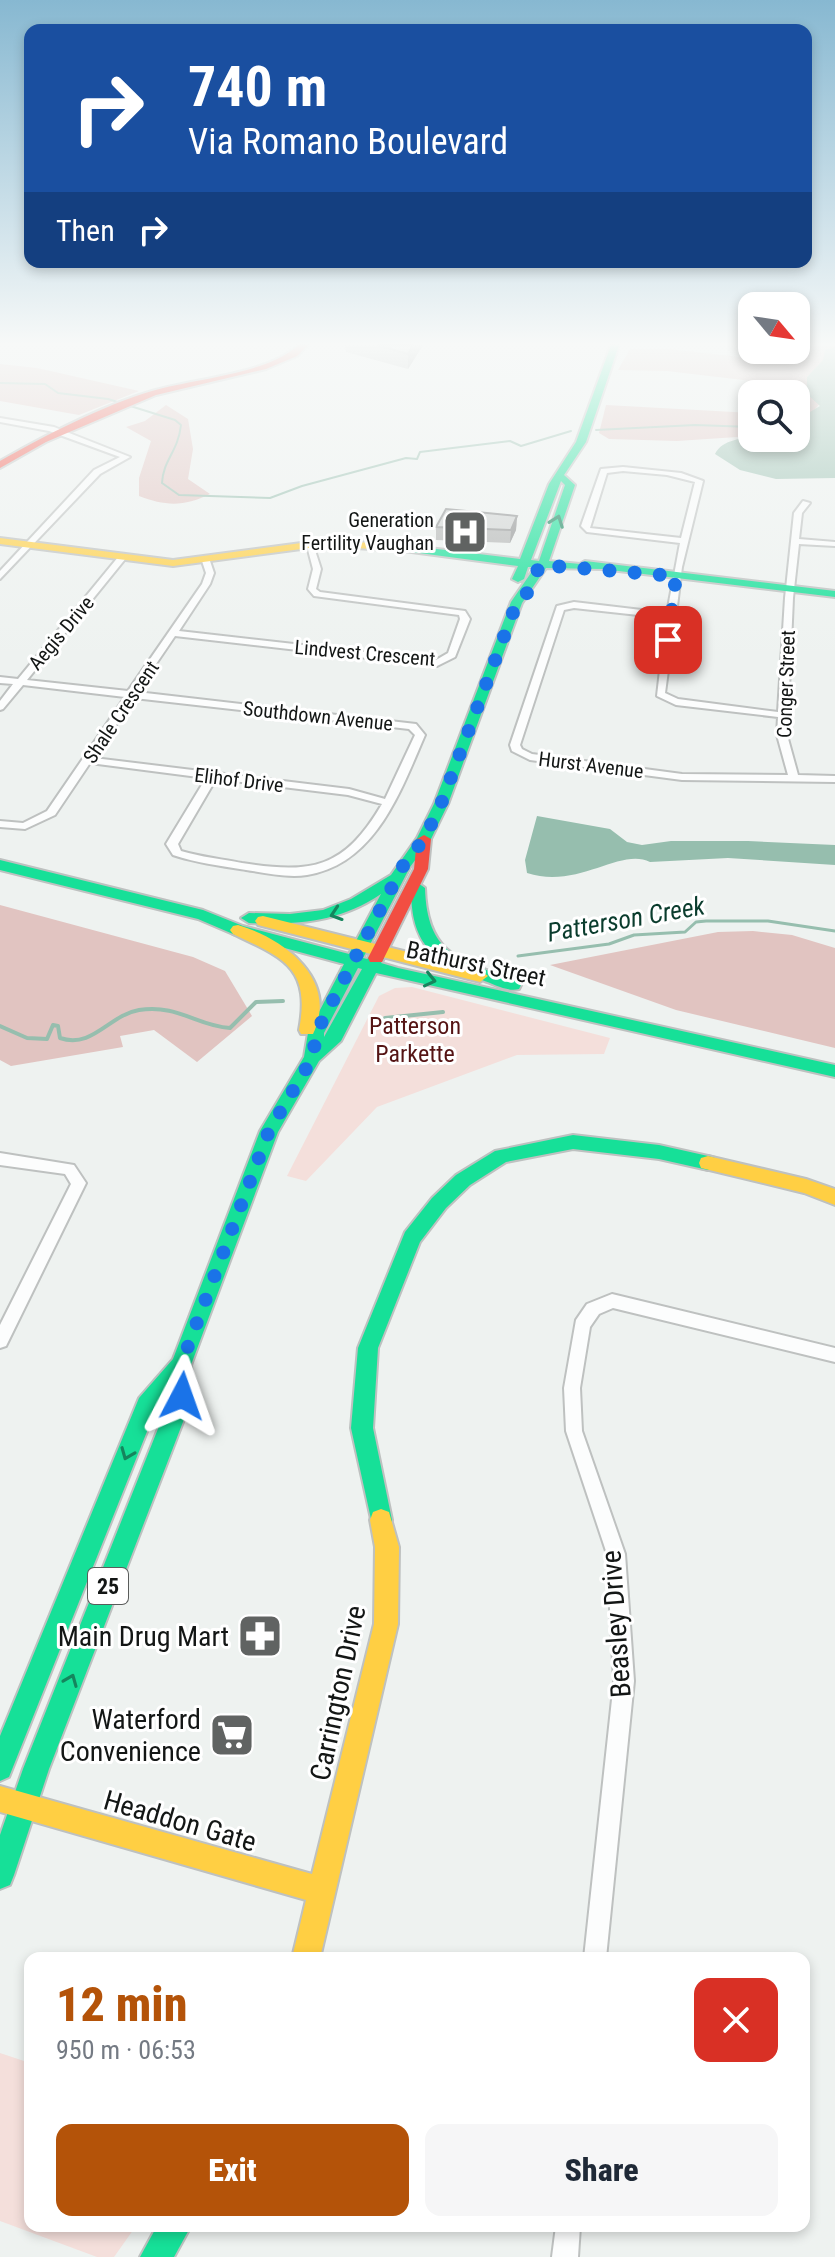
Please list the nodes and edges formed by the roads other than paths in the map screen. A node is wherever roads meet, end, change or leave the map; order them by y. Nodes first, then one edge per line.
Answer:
1 (27, 450) edge
2 (109, 450) edge
3 (574, 450) edge
4 (0, 465) edge
5 (806, 503) dead end
6 (0, 541) edge
7 (684, 541) junction
8 (795, 541) junction
9 (29, 543) junction
10 (309, 544) junction
11 (835, 544) edge
12 (122, 558) junction
13 (206, 561) junction
14 (533, 561) junction
15 (0, 576) edge
16 (676, 576) junction
17 (790, 589) junction
18 (835, 594) edge
19 (673, 616) junction
20 (174, 633) junction
21 (0, 680) edge
22 (20, 682) junction
23 (132, 696) junction
24 (0, 707) edge
25 (782, 715) junction
26 (88, 760) junction
27 (212, 777) junction
28 (794, 779) junction
29 (835, 779) edge
30 (389, 803) junction
31 (0, 824) edge
32 (424, 839) junction
33 (0, 865) edge
34 (421, 869) junction
35 (400, 871) junction
36 (243, 924) junction
37 (367, 956) junction
38 (513, 985) junction
39 (555, 1005) junction
40 (835, 1071) edge
41 (285, 1104) junction
42 (0, 1159) edge
43 (835, 1197) edge
44 (0, 1341) edge
45 (835, 1355) edge
46 (181, 1365) junction
47 (0, 1768) edge
48 (0, 1799) edge
49 (24, 1805) junction
50 (0, 1875) edge
51 (321, 1890) junction
52 (307, 1952) edge
53 (596, 1952) edge
54 (171, 2232) edge
55 (567, 2232) edge
56 (156, 2257) edge
57 (565, 2257) edge

1 - 4 main road
2 - 9 street
3 - 14 main road, 25
5 - 8 street, Conger Street
6 - 9 main road
7 - 7 street
7 - 16 street
8 - 11 street
8 - 17 street, Conger Street
9 - 12 main road
9 - 15 street
10 - 13 main road
10 - 14 main road
10 - 20 street, Lindvest Crescent
12 - 13 main road
12 - 22 street, Aegis Drive
13 - 20 street, Shale Crescent
14 - 16 main road
14 - 32 main road, 25
16 - 17 main road
16 - 19 street
17 - 18 main road
17 - 25 street, Conger Street
19 - 25 street
19 - 28 street, Hurst Avenue
20 - 23 street, Shale Crescent
21 - 22 street, Southdown Avenue
22 - 23 street, Southdown Avenue
22 - 24 street, Aegis Drive
23 - 26 street, Shale Crescent
23 - 30 street, Southdown Avenue
25 - 28 street, Conger Street
26 - 27 street, Elihof Drive
26 - 31 street, Shale Crescent
27 - 30 street, Elihof Drive
27 - 30 street, Southdown Avenue
28 - 29 street, Hurst Avenue
32 - 34 main road, 25
32 - 35 main road, 25
33 - 36 main road, Bathurst Street
34 - 37 main road, 25
34 - 38 main road
35 -> 36 main road
35 - 37 main road, 25
36 - 37 main road, Bathurst Street
36 - 41 main road
37 - 38 main road, Bathurst Street
37 -> 39 main road, Bathurst Street
37 - 41 main road, 25
38 - 39 main road, Bathurst Street
39 - 40 main road, Bathurst Street
41 - 46 main road, 25
42 - 44 street
43 - 51 main road, Carrington Drive
45 - 53 street, Beasley Drive
46 -> 47 main road, 25
49 -> 46 main road, 25
48 - 49 main road, Headdon Gate
49 - 50 main road, 25
49 - 51 main road, Headdon Gate
51 - 52 main road, Carrington Drive
54 - 56 main road
55 - 57 street

